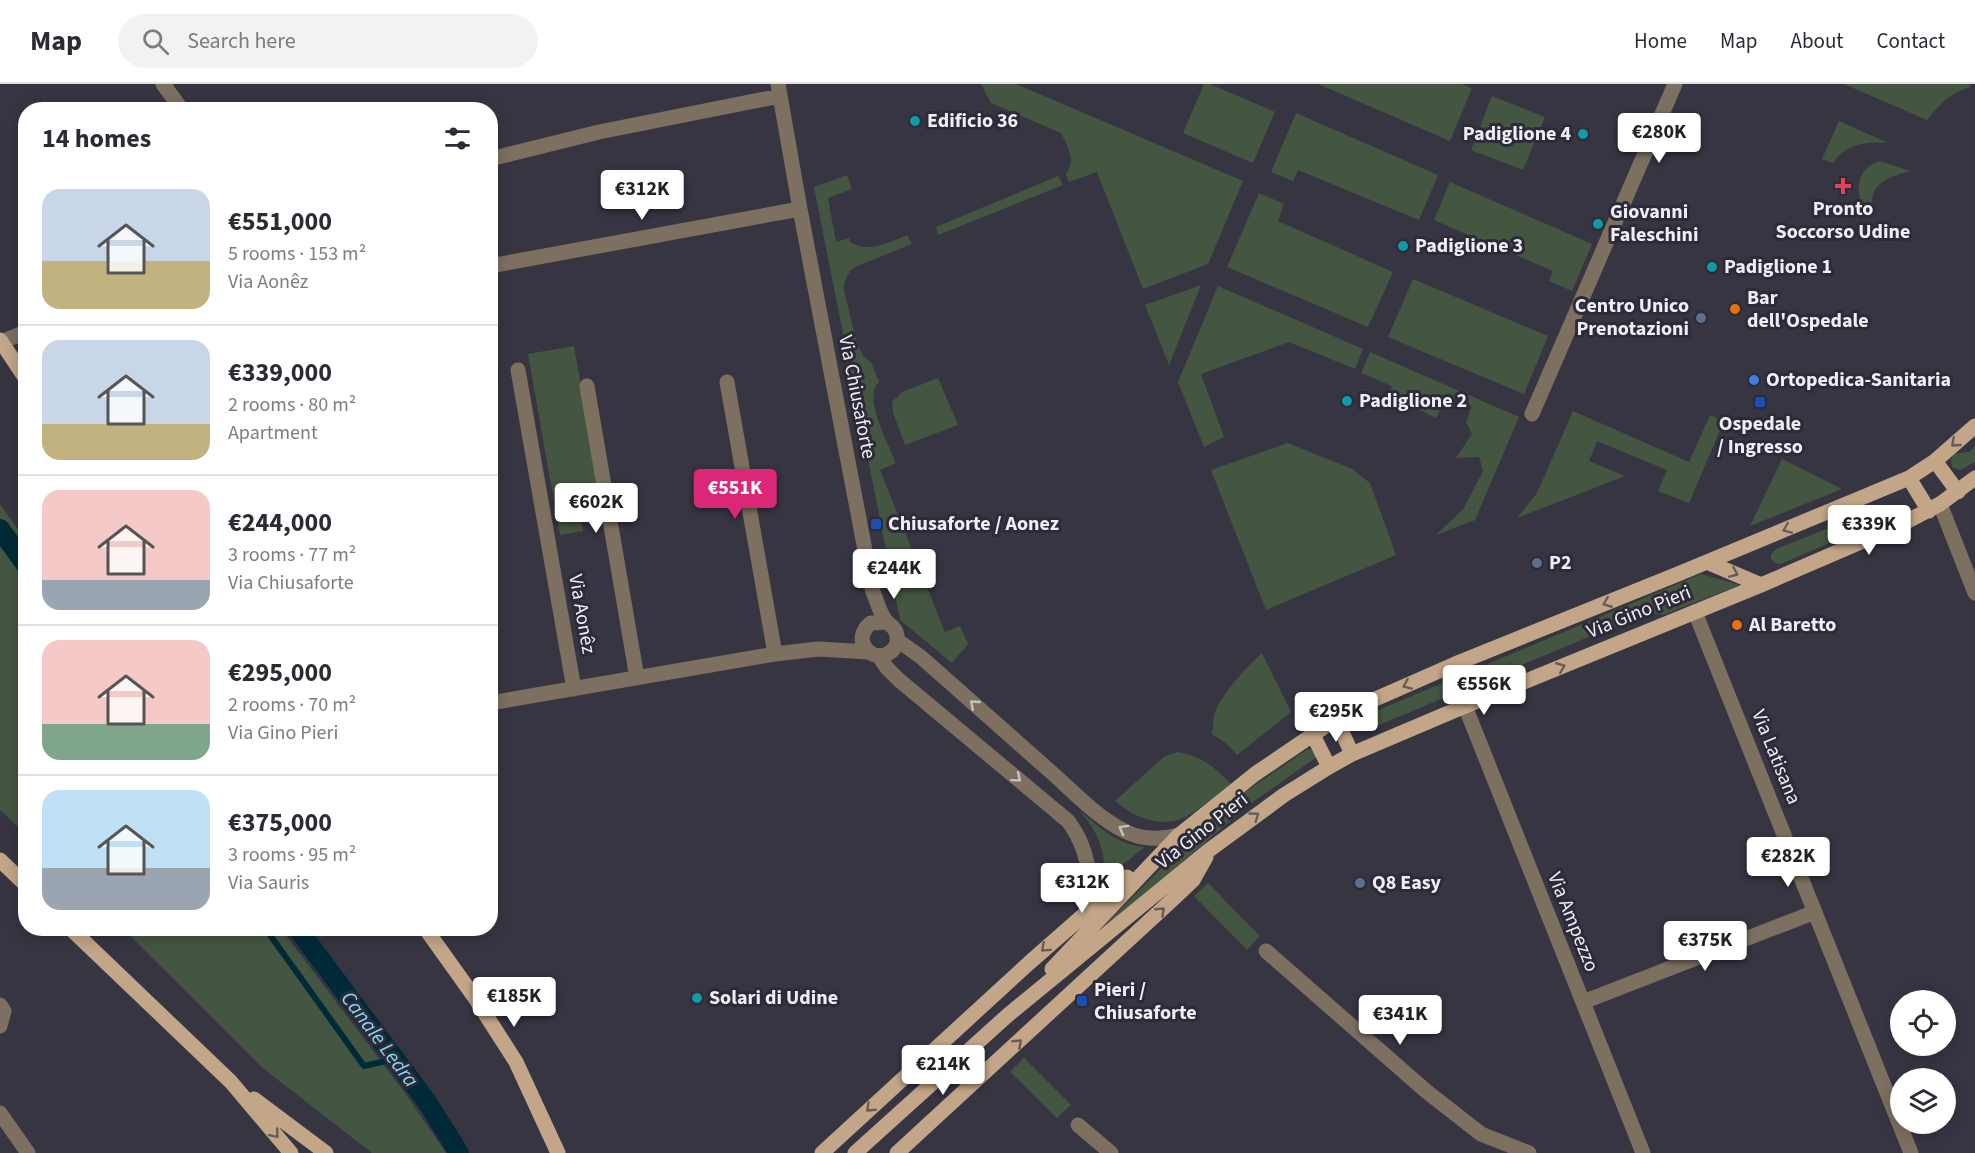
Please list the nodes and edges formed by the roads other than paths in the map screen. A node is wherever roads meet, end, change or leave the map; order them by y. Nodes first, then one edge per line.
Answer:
1 (163, 84) edge
2 (1676, 84) edge
3 (779, 90) edge
4 (176, 102) edge
5 (498, 157) edge
6 (800, 209) junction
7 (498, 265) edge
8 (18, 335) edge
9 (1, 341) edge
10 (18, 367) edge
11 (518, 370) dead end
12 (727, 382) dead end
13 (587, 386) dead end
14 (1532, 414) dead end
15 (1975, 426) edge
16 (1935, 461) junction
17 (1909, 478) junction
18 (1975, 478) edge
19 (1958, 492) junction
20 (1935, 508) junction
21 (1707, 562) junction
22 (1761, 585) junction
23 (873, 592) junction
24 (1975, 593) edge
25 (1695, 612) junction
26 (887, 622) junction
27 (864, 632) junction
28 (897, 640) junction
29 (818, 649) junction
30 (775, 654) junction
31 (874, 654) junction
32 (637, 678) junction
33 (574, 688) junction
34 (498, 702) edge
35 (1465, 706) junction
36 (1336, 719) junction
37 (992, 720) junction
38 (1312, 733) junction
39 (973, 741) junction
40 (1352, 754) junction
41 (1329, 767) junction
42 (1179, 835) junction
43 (1208, 851) junction
44 (0, 860) edge
45 (18, 877) edge
46 (1089, 909) junction
47 (1815, 912) junction
48 (78, 936) edge
49 (431, 936) edge
50 (1082, 937) junction
51 (1266, 951) dead end
52 (1582, 1002) junction
53 (0, 1005) edge
54 (1008, 1015) junction
55 (0, 1026) edge
56 (231, 1082) junction
57 (0, 1113) edge
58 (1078, 1125) dead end
59 (28, 1153) edge
60 (291, 1153) edge
61 (326, 1153) edge
62 (558, 1153) edge
63 (822, 1153) edge
64 (855, 1153) edge
65 (897, 1153) edge
66 (1111, 1153) edge
67 (1529, 1153) edge
68 (1643, 1153) edge
69 (1911, 1153) edge

1 - 4 street
2 - 14 street
3 - 5 street
3 - 6 street, Via Chiusaforte
6 - 7 street
6 - 23 street, Via Chiusaforte
8 - 9 street
9 - 10 main road
11 - 33 street, Via Aonêz
12 - 30 street
13 - 32 street
15 -> 16 main road, Via Gino Pieri
16 - 17 main road, Via Gino Pieri
16 - 19 main road
17 - 20 main road
17 -> 21 main road, Via Gino Pieri
18 - 19 main road, Via Gino Pieri
19 - 20 main road, Via Gino Pieri
20 - 22 main road, Via Gino Pieri
20 - 24 street
21 -> 22 main road
21 -> 36 main road, Via Gino Pieri
22 - 25 main road, Via Gino Pieri
23 - 26 street, Via Chiusaforte
23 - 27 street, Via Chiusaforte
35 -> 25 main road, Via Gino Pieri
25 - 47 street, Via Latisana
26 - 27 street
26 - 28 street, Via Chiusaforte
27 - 29 street
27 - 31 street
28 - 31 street
37 -> 28 street, Via Chiusaforte
29 - 30 street
29 - 31 street
30 - 32 street
31 - 39 street
32 - 33 street
33 - 34 street
35 - 40 main road, Via Gino Pieri
35 - 52 street, Via Ampezzo
36 - 38 main road, Via Gino Pieri
36 - 40 main road
37 - 39 street
42 -> 37 street, Via Chiusaforte
38 - 41 main road
38 - 42 main road, Via Gino Pieri
39 -> 46 street
40 - 41 main road, Via Gino Pieri
43 -> 41 main road, Via Gino Pieri
42 - 46 main road
42 - 50 main road, Via Gino Pieri
43 - 54 main road, Via Gino Pieri
65 -> 43 main road
44 - 45 main road
46 - 50 street
46 -> 63 main road
47 - 52 street
47 - 69 street, Via Latisana
48 - 56 main road
49 - 62 main road
50 - 54 main road, Via Gino Pieri
51 - 67 street
52 - 68 street, Via Ampezzo
53 - 55 street
54 - 64 main road
56 -> 60 main road
56 - 61 main road
57 - 59 street
58 - 66 street

